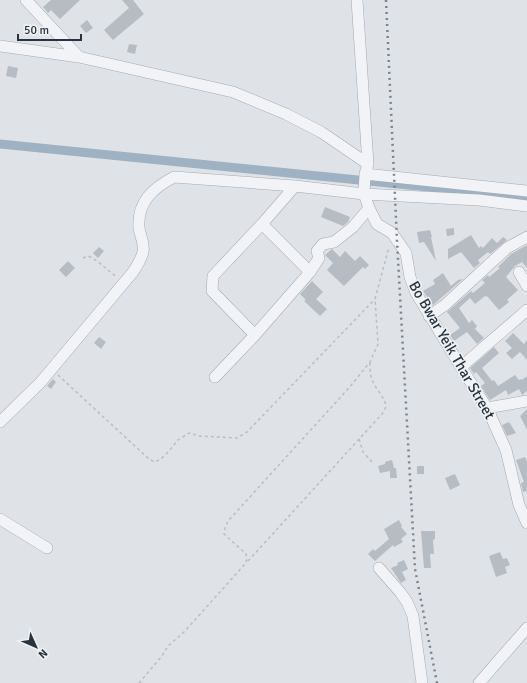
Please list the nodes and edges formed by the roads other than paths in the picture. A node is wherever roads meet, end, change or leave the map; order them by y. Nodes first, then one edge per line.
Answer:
1 (26, 0) edge
2 (358, 0) edge
3 (0, 46) edge
4 (79, 57) junction
5 (367, 169) junction
6 (295, 186) junction
7 (364, 190) junction
8 (527, 191) edge
9 (527, 206) edge
10 (369, 208) junction
11 (262, 224) junction
12 (527, 237) edge
13 (310, 272) junction
14 (519, 272) dead end
15 (527, 286) edge
16 (527, 310) edge
17 (429, 316) junction
18 (255, 335) junction
19 (461, 367) junction
20 (214, 377) dead end
21 (527, 400) edge
22 (487, 408) junction
23 (0, 422) edge
24 (0, 519) edge
25 (527, 523) edge
26 (47, 548) dead end
27 (379, 568) dead end
28 (527, 628) edge
29 (422, 683) edge
30 (479, 683) edge

1 - 4 street
2 - 5 street
3 - 4 street
4 - 5 street
5 - 7 street
5 - 8 street
6 - 7 street
6 - 11 street
6 - 23 street
7 - 9 street
7 - 10 street, Bo Bwar Yeik Thar Street
10 - 13 street
10 - 17 street, Bo Bwar Yeik Thar Street
11 - 13 street
11 - 18 street
12 - 17 street
13 - 18 street
14 - 15 street
16 - 19 street
17 - 19 street, Bo Bwar Yeik Thar Street
18 - 20 street
19 - 22 street, Bo Bwar Yeik Thar Street
21 - 22 street
22 - 25 street, Bo Bwar Yeik Thar Street
24 - 26 street
27 - 29 street
28 - 30 street

